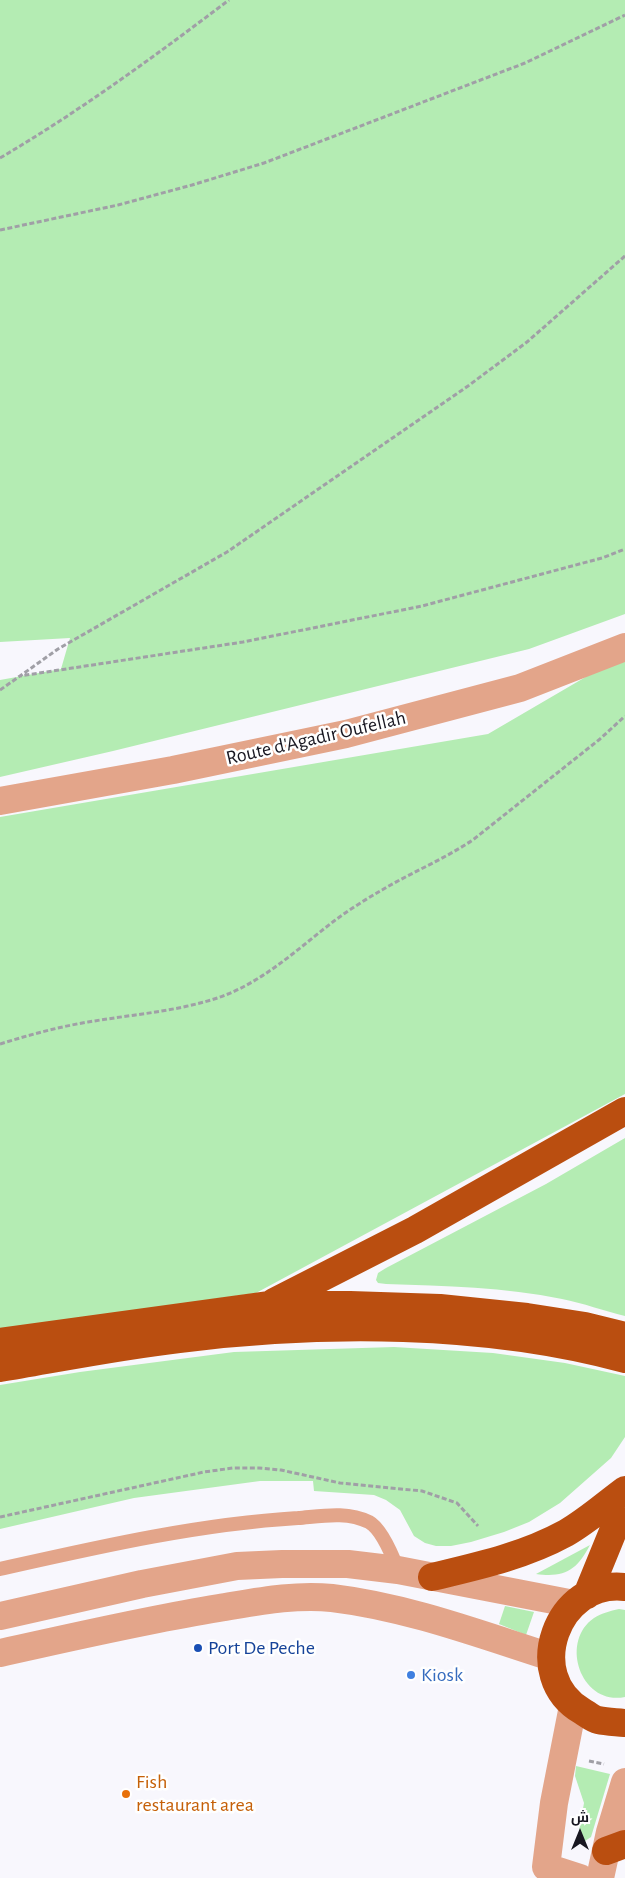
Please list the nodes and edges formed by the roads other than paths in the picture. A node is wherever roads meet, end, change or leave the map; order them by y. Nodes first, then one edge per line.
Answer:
1 (625, 647) edge
2 (0, 801) edge
3 (625, 1111) edge
4 (268, 1305) junction
5 (625, 1336) edge
6 (584, 1337) junction
7 (0, 1342) edge
8 (625, 1359) edge
9 (0, 1368) edge
10 (625, 1490) edge
11 (625, 1502) edge
12 (0, 1569) edge
13 (398, 1570) junction
14 (432, 1577) junction
15 (625, 1587) edge
16 (580, 1600) junction
17 (0, 1616) edge
18 (0, 1653) edge
19 (551, 1657) junction
20 (573, 1706) junction
21 (625, 1723) edge
22 (616, 1774) edge
23 (612, 1859) edge
24 (545, 1873) edge
25 (580, 1878) edge

1 - 2 street, Route d'Agadir Oufellah
3 - 4 highway
4 - 6 highway
4 - 7 highway
5 - 6 highway
6 - 8 highway
6 - 9 highway
10 - 14 highway
11 - 16 highway
12 - 13 lane
13 - 14 street
13 - 17 street
14 - 16 street
15 - 16 highway
16 - 19 highway
18 - 19 street
19 - 20 highway
20 - 21 highway
20 - 24 street
22 - 23 street
24 - 25 street

